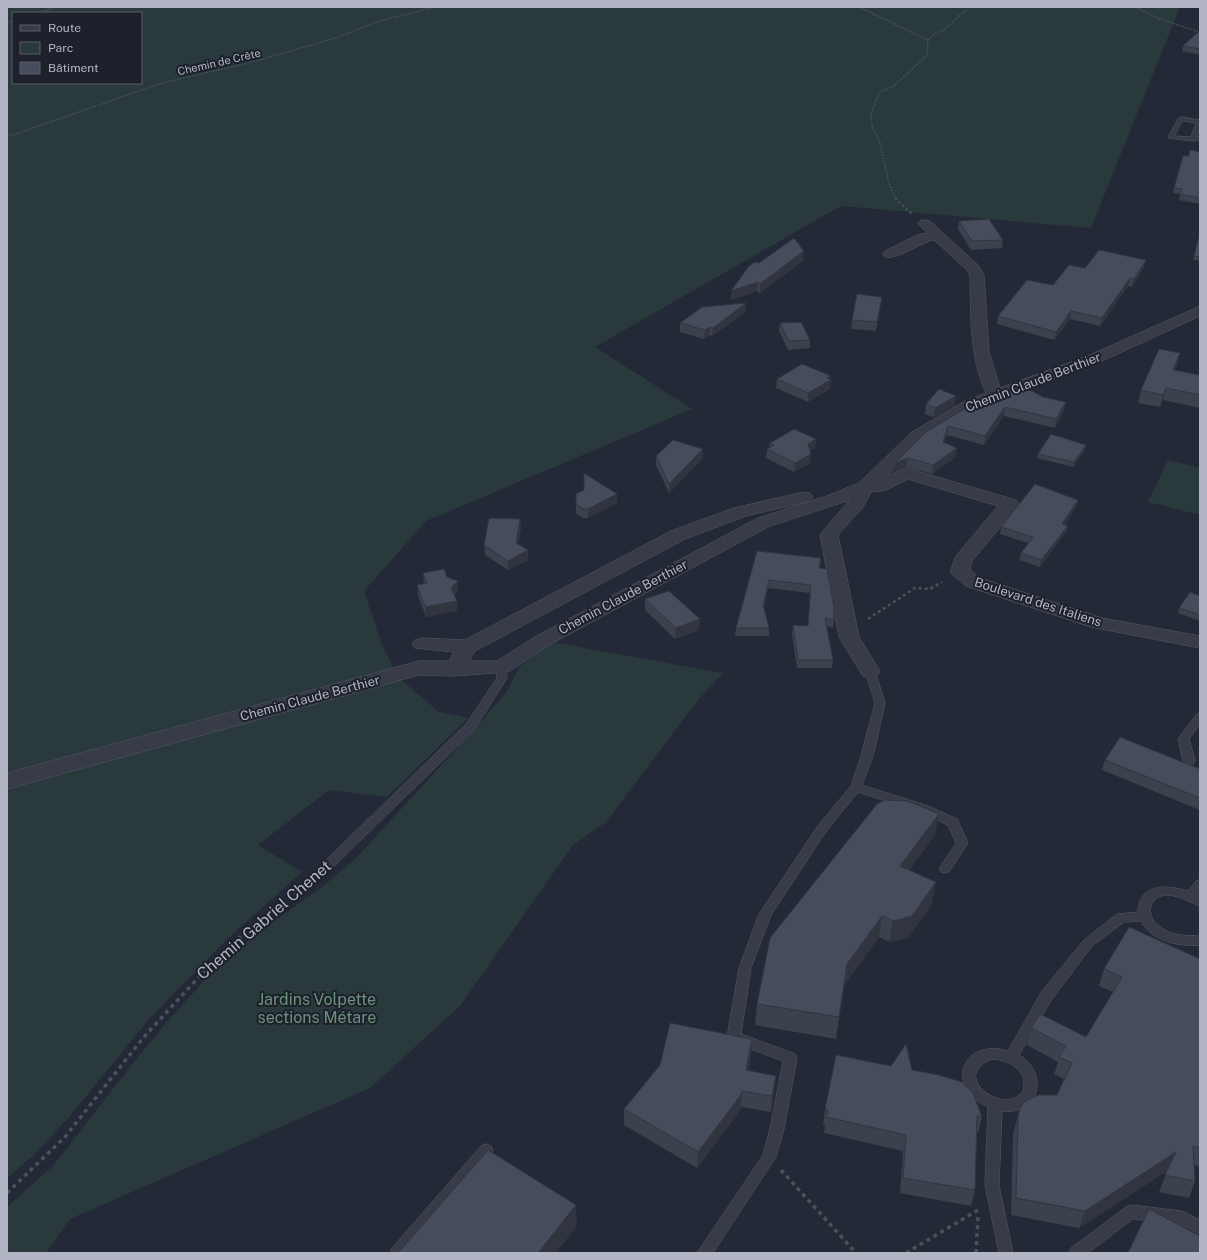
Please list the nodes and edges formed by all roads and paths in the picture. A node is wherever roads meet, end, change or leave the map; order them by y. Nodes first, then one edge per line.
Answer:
1 (56, 7) edge
2 (435, 7) edge
3 (859, 7) edge
4 (969, 7) edge
5 (1135, 7) edge
6 (42, 12) edge
7 (1200, 32) edge
8 (928, 40) junction
9 (7, 137) edge
10 (1200, 138) edge
11 (1193, 139) junction
12 (930, 229) junction
13 (890, 254) dead end
14 (1200, 310) edge
15 (995, 395) junction
16 (865, 487) junction
17 (834, 500) junction
18 (960, 572) junction
19 (849, 637) junction
20 (1200, 642) edge
21 (422, 644) dead end
22 (468, 647) junction
23 (501, 667) junction
24 (454, 669) junction
25 (870, 670) joint
26 (1200, 717) edge
27 (1189, 761) dead end
28 (7, 781) edge
29 (856, 787) junction
30 (329, 864) joint
31 (945, 869) dead end
32 (1200, 884) edge
33 (1196, 898) edge
34 (1144, 916) junction
35 (1200, 940) edge
36 (1011, 1057) junction
37 (995, 1104) junction
38 (486, 1150) edge
39 (769, 1157) junction
40 (7, 1192) edge
41 (1200, 1227) edge
42 (397, 1253) edge
43 (704, 1253) edge
44 (856, 1253) edge
45 (906, 1253) edge
46 (976, 1253) edge
47 (1006, 1253) edge
48 (1076, 1253) edge

1 - 6 path
2 - 9 path, Chemin de Crête
3 - 8 path
4 - 8 path
5 - 7 path
8 - 12 path
10 - 11 lane
11 - 11 lane
12 - 13 street
12 - 15 street
14 - 15 street, Chemin Claude Berthier
15 - 16 street, Chemin Claude Berthier
16 - 17 street, Chemin Claude Berthier
16 - 18 street, Boulevard des Italiens
16 - 19 street
17 - 22 street
17 - 23 street, Chemin Claude Berthier
18 - 19 path
18 - 20 street, Boulevard des Italiens
19 - 25 street
21 - 22 street
22 - 24 street
23 - 24 street, Chemin Claude Berthier
23 - 30 lane, Chemin Gabriel Chenet
24 - 28 street, Chemin Claude Berthier
25 - 29 lane
26 - 27 lane
29 - 31 lane
29 - 39 lane
30 - 40 path, Chemin Gabriel Chenet
32 - 33 lane
33 - 34 lane
34 - 35 lane
34 - 36 lane
36 - 37 lane
36 - 37 lane
37 - 47 lane
38 - 42 lane
39 - 43 lane
39 - 44 path
41 - 48 lane
45 - 46 path

